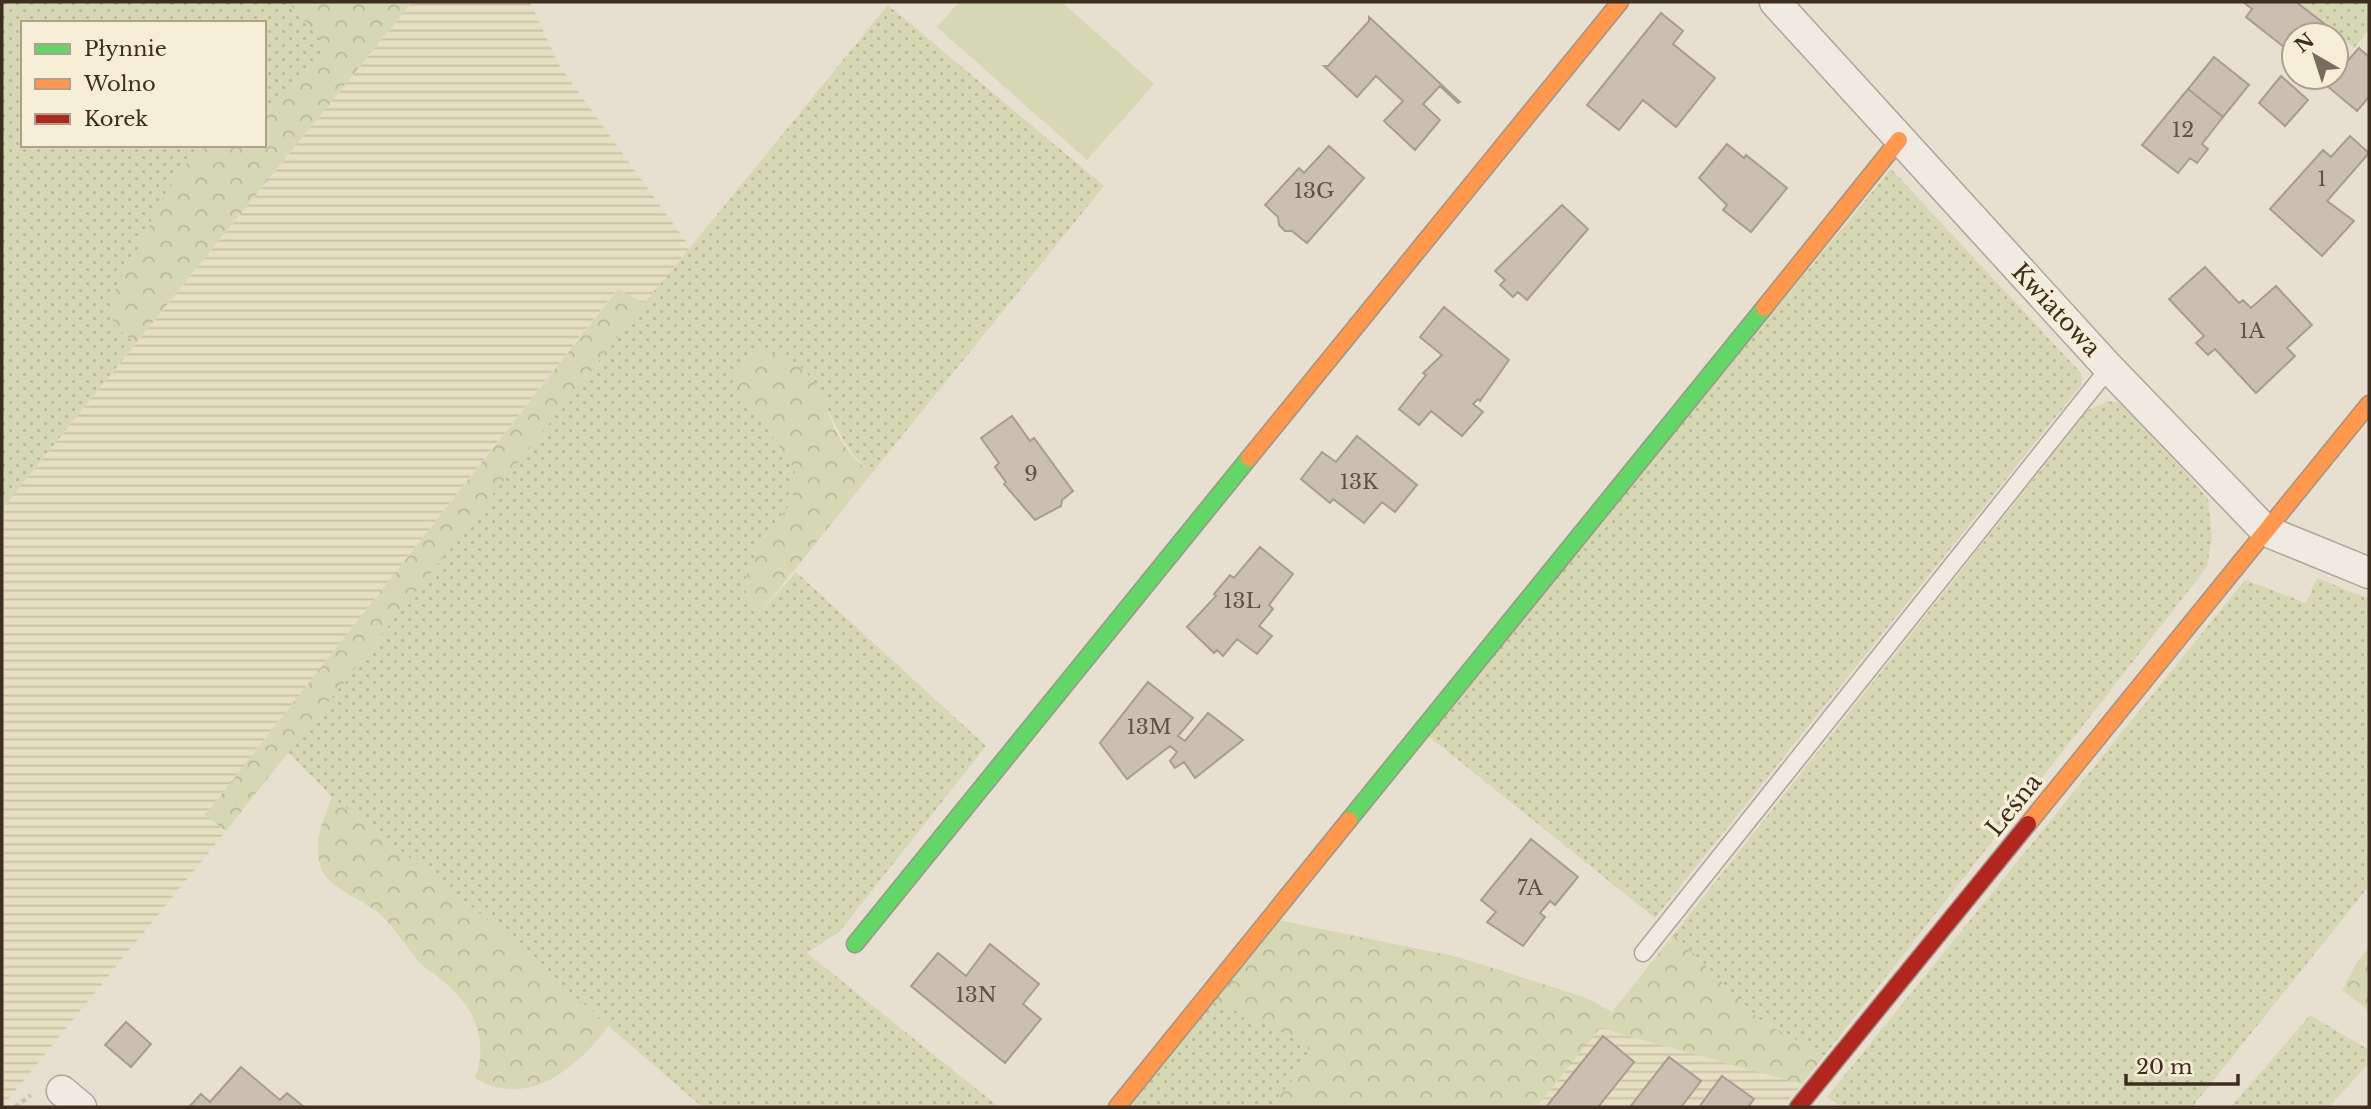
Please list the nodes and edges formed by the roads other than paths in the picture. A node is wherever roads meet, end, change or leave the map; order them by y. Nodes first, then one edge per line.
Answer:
1 (1620, 2) edge
2 (1775, 2) edge
3 (1899, 140) junction
4 (2109, 368) junction
5 (2369, 404) edge
6 (2266, 531) junction
7 (2369, 573) edge
8 (855, 944) dead end
9 (1643, 953) dead end
10 (1117, 1107) edge
11 (1798, 1107) edge

1 - 8 street
2 - 3 street, Kwiatowa
3 - 4 street, Kwiatowa
3 - 10 street
4 - 6 street, Kwiatowa
4 - 9 lane
5 - 6 street, Leśna
6 - 7 street, Kwiatowa
6 - 11 street, Leśna

